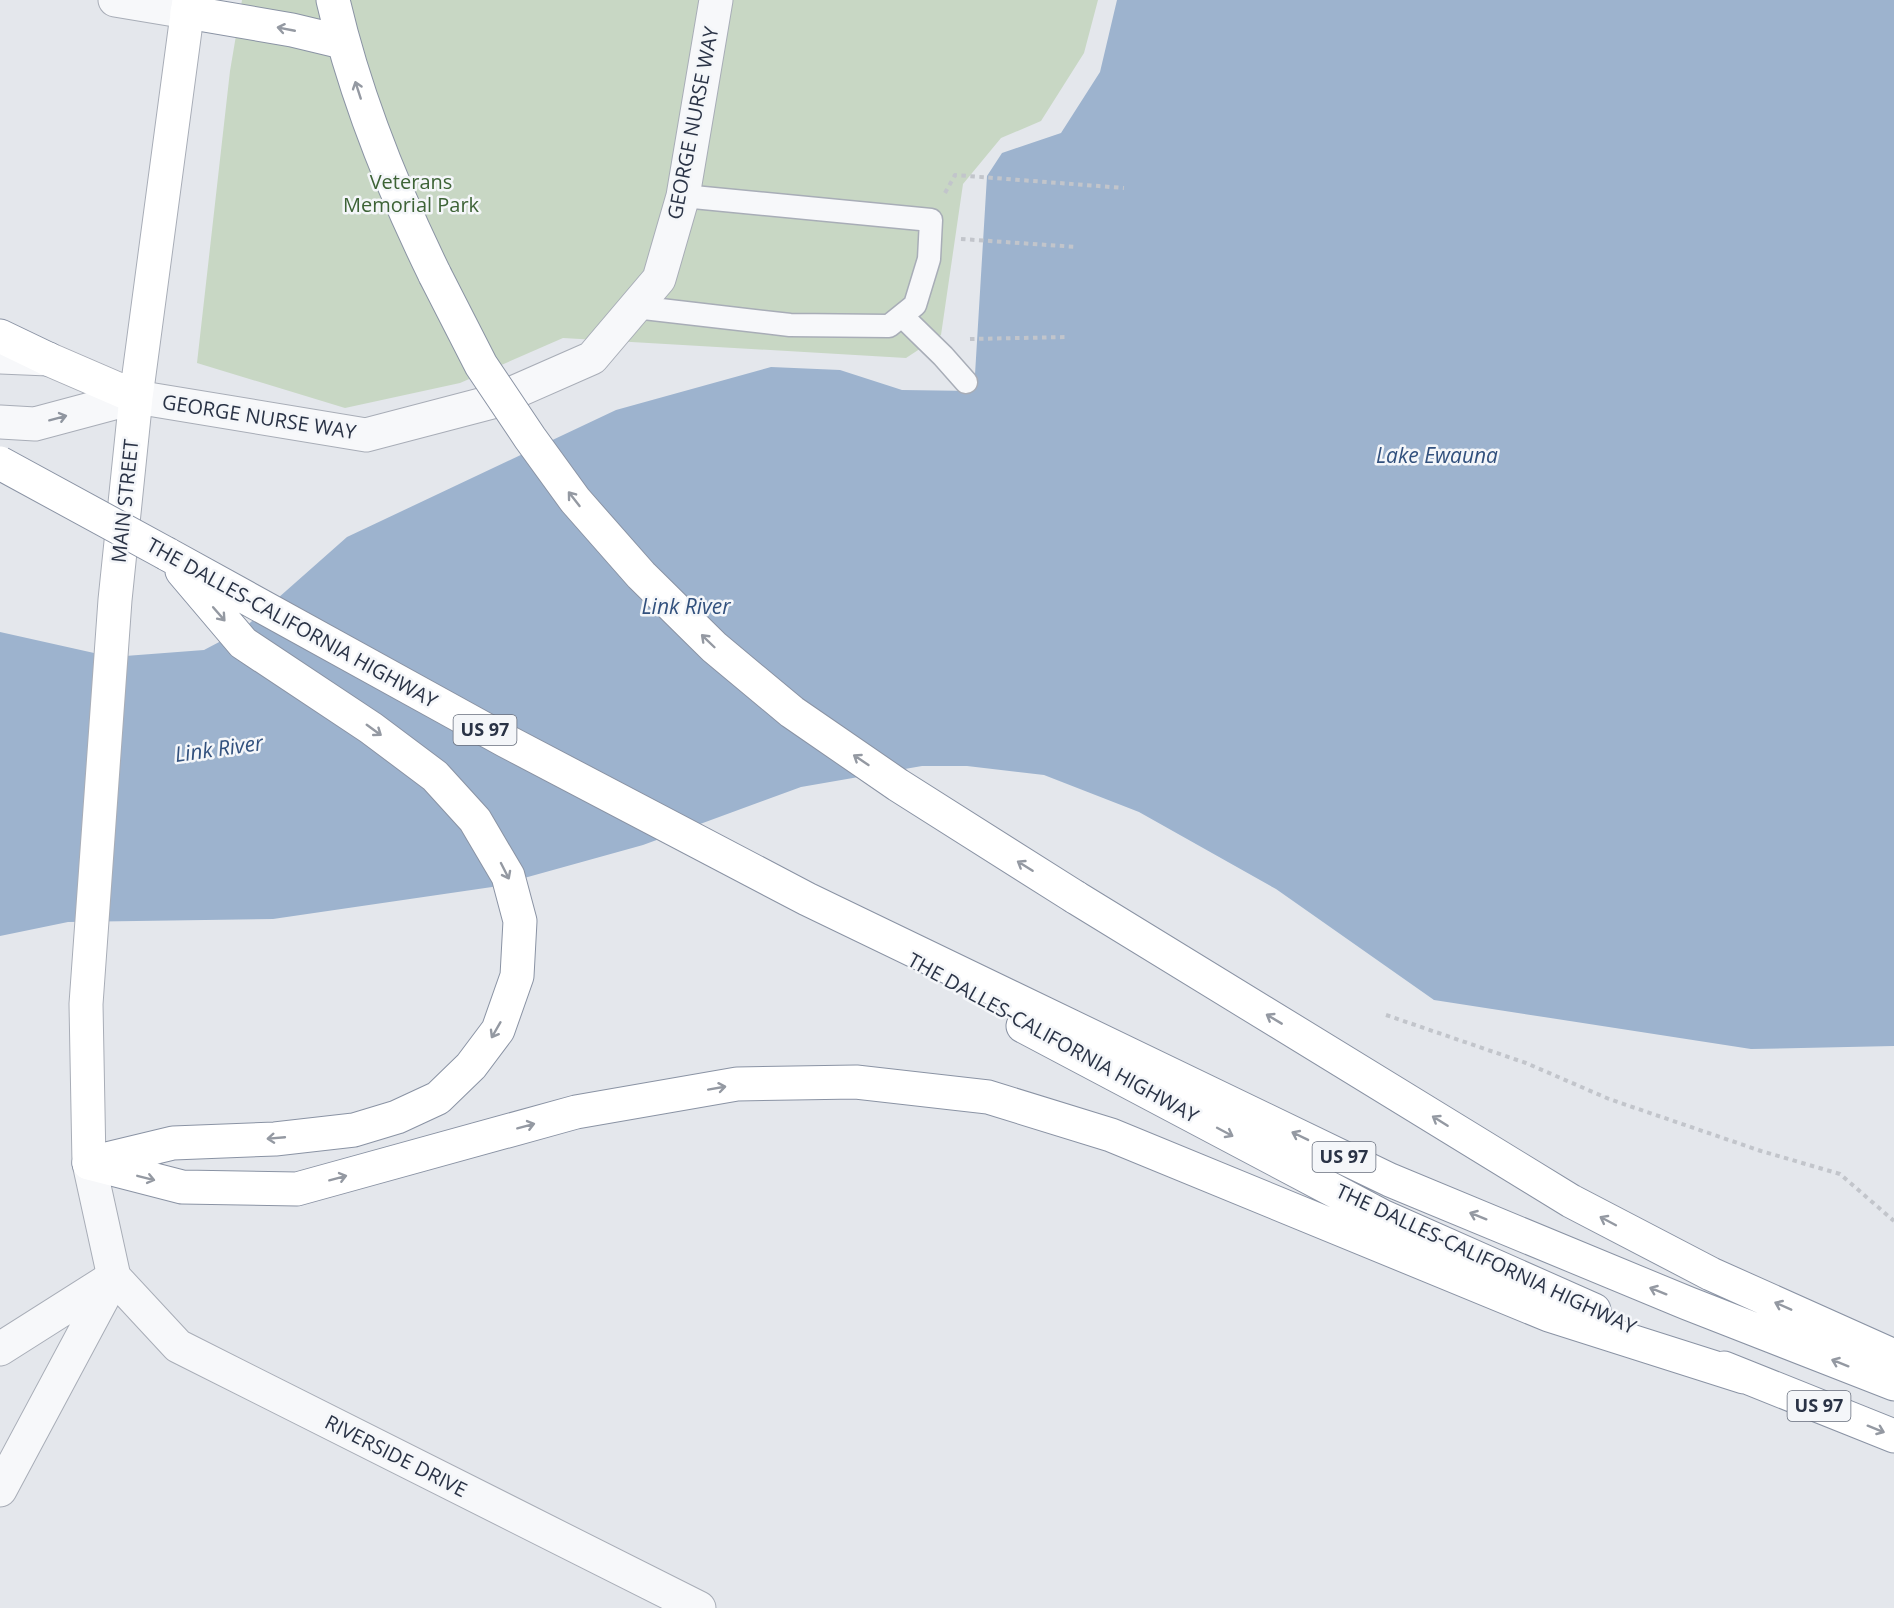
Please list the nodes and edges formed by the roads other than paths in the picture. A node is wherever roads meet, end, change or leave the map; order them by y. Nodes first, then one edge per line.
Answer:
1 (115, 0) edge
2 (333, 0) edge
3 (716, 0) edge
4 (188, 6) edge
5 (342, 42) junction
6 (683, 196) junction
7 (635, 307) junction
8 (902, 316) junction
9 (0, 336) edge
10 (0, 357) edge
11 (48, 359) junction
12 (966, 382) dead end
13 (135, 397) junction
14 (0, 422) edge
15 (0, 463) edge
16 (167, 554) junction
17 (807, 899) junction
18 (89, 1163) junction
19 (114, 1276) junction
20 (0, 1349) edge
21 (1894, 1356) edge
22 (1744, 1377) junction
23 (1894, 1384) edge
24 (1894, 1436) edge
25 (0, 1490) edge
26 (699, 1608) edge

1 - 4 street
2 - 5 main road
3 - 6 street, GEORGE NURSE WAY
5 -> 4 main road
4 - 13 main road, MAIN STREET
21 -> 5 main road, bridge
6 - 7 street, GEORGE NURSE WAY
6 - 8 lane
7 - 8 lane
7 - 13 street, GEORGE NURSE WAY
8 - 12 lane
9 - 11 main road
10 - 11 street
11 - 13 main road
14 -> 13 street
13 - 18 main road, MAIN STREET
15 - 16 main road, THE DALLES-CALIFORNIA HIGHWAY / US 97, bridge
16 - 17 main road, THE DALLES-CALIFORNIA HIGHWAY / US 97
16 -> 18 main road
17 -> 22 main road, THE DALLES-CALIFORNIA HIGHWAY / US 97
23 -> 17 main road, THE DALLES-CALIFORNIA HIGHWAY / US 97
18 - 19 street
18 -> 22 main road
19 - 20 street
19 - 25 street
19 - 26 street, RIVERSIDE DRIVE
22 -> 24 main road, THE DALLES-CALIFORNIA HIGHWAY / US 97

